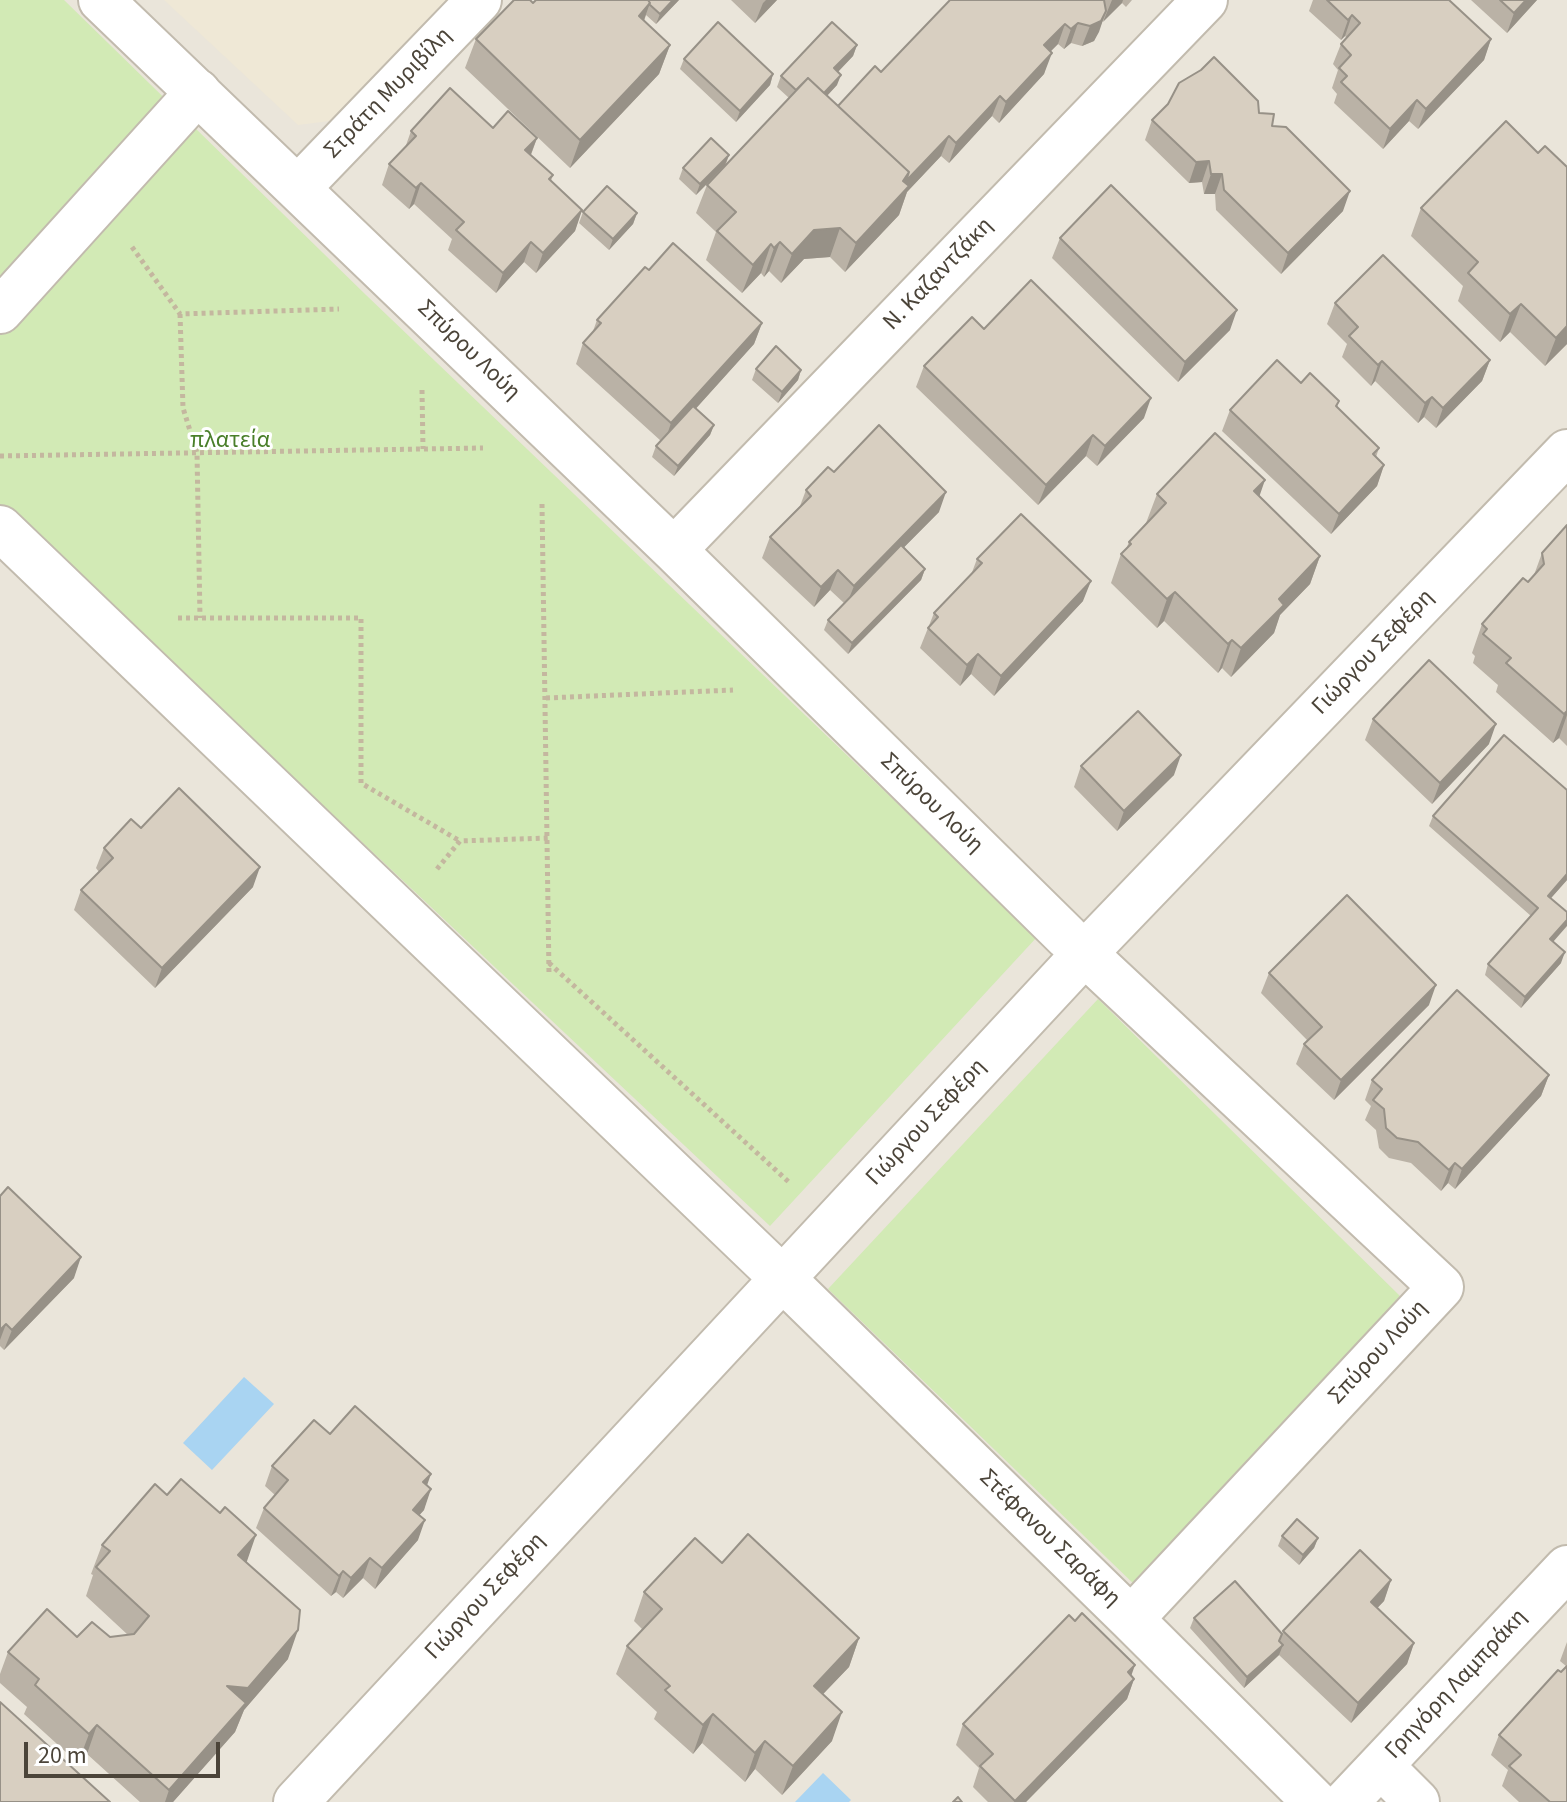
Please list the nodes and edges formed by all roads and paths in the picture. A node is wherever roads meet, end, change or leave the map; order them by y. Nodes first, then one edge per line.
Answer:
1 (101, 0) edge
2 (479, 0) edge
3 (1205, 0) edge
4 (198, 92) junction
5 (299, 187) junction
6 (99, 202) junction
7 (421, 306) junction
8 (0, 311) edge
9 (180, 314) junction
10 (540, 434) junction
11 (197, 453) junction
12 (0, 456) edge
13 (1565, 457) edge
14 (0, 528) edge
15 (674, 550) junction
16 (94, 618) junction
17 (200, 618) junction
18 (811, 686) junction
19 (546, 698) junction
20 (548, 838) junction
21 (460, 841) junction
22 (401, 913) junction
23 (1085, 953) junction
24 (549, 963) junction
25 (548, 1055) junction
26 (833, 1223) junction
27 (782, 1278) junction
28 (1567, 1568) edge
29 (1131, 1619) junction
30 (1381, 1766) junction
31 (296, 1802) edge
32 (1315, 1802) edge
33 (1346, 1802) edge
34 (1417, 1802) edge

1 - 4 street, Σπύρου Λούη
2 - 5 street, Στράτη Μυριβίλη
3 - 15 street, Ν. Καζαντζάκη
4 - 5 street, Σπύρου Λούη
4 - 6 street
5 - 7 street, Σπύρου Λούη
6 - 8 street
6 - 9 path
7 - 9 path
7 - 10 street, Σπύρου Λούη
9 - 11 path
10 - 11 path
10 - 15 street, Σπύρου Λούη
10 - 19 path
11 - 12 path
11 - 17 path
13 - 23 street, Γιώργου Σεφέρη
14 - 16 street, Στέφανου Σαράφη
15 - 18 street, Σπύρου Λούη
16 - 17 path
16 - 22 street, Στέφανου Σαράφη
17 - 21 path
18 - 19 path
18 - 23 street, Σπύρου Λούη
19 - 20 path
20 - 21 path
20 - 24 path
21 - 22 path
22 - 25 street, Στέφανου Σαράφη
23 - 26 street, Γιώργου Σεφέρη
23 - 29 street, Σπύρου Λούη
24 - 25 path
24 - 26 path
25 - 27 street, Στέφανου Σαράφη
26 - 27 street, Γιώργου Σεφέρη
27 - 29 street, Στέφανου Σαράφη
27 - 31 street, Γιώργου Σεφέρη
28 - 30 street, Γρηγόρη Λαμπράκη
29 - 32 street, Στέφανου Σαράφη
30 - 33 street, Γρηγόρη Λαμπράκη
30 - 34 street

